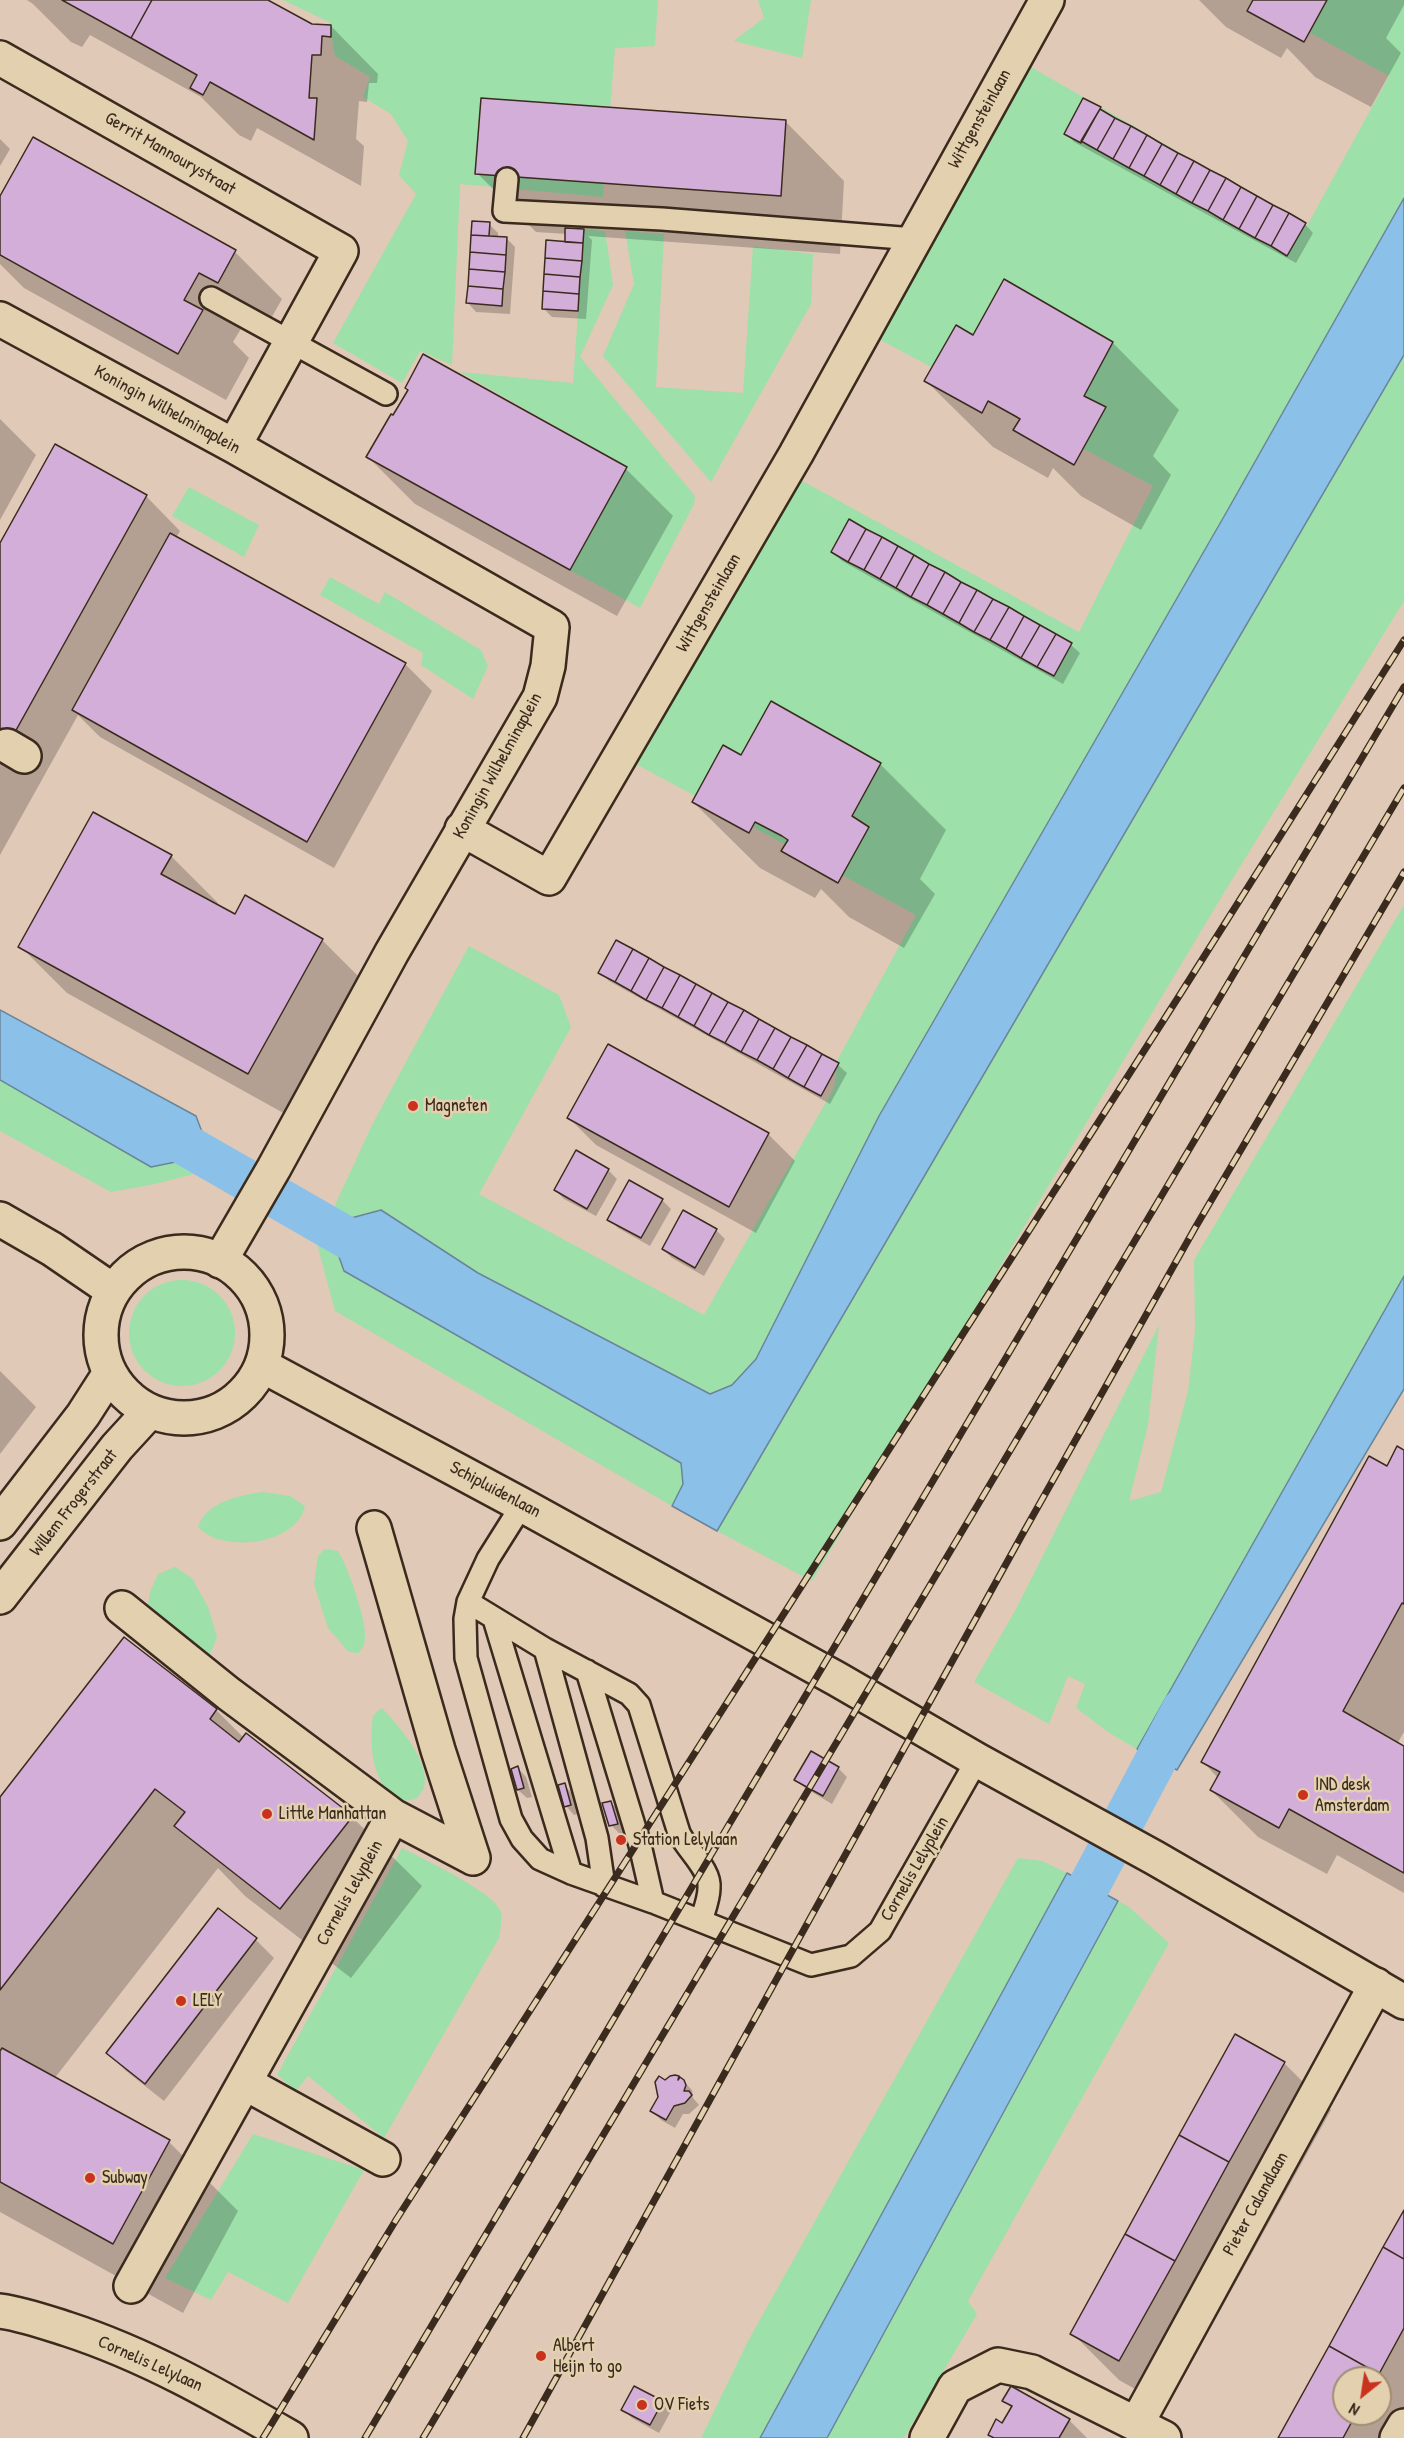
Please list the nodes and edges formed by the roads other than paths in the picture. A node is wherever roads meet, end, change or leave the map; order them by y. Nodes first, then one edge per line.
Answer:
1 (1047, 0) edge
2 (0, 58) edge
3 (507, 179) dead end
4 (914, 239) junction
5 (211, 298) dead end
6 (0, 319) edge
7 (291, 342) junction
8 (386, 394) dead end
9 (234, 446) junction
10 (462, 830) junction
11 (0, 1219) edge
12 (220, 1261) junction
13 (112, 1290) junction
14 (263, 1366) junction
15 (110, 1373) junction
16 (150, 1411) junction
17 (522, 1505) junction
18 (0, 1523) edge
19 (374, 1528) dead end
20 (0, 1597) edge
21 (468, 1602) junction
22 (122, 1608) dead end
23 (494, 1619) junction
24 (545, 1649) junction
25 (587, 1671) junction
26 (977, 1760) junction
27 (393, 1816) junction
28 (571, 1873) junction
29 (604, 1886) junction
30 (652, 1902) junction
31 (700, 1921) junction
32 (1376, 1985) junction
33 (1404, 2002) edge
34 (245, 2083) junction
35 (383, 2159) dead end
36 (131, 2286) dead end
37 (0, 2311) edge
38 (1404, 2426) edge
39 (1150, 2431) edge
40 (291, 2438) edge
41 (927, 2438) edge
42 (1397, 2438) edge

1 - 4 street, Wittgensteinlaan
2 - 7 street, Gerrit Mannourystraat
3 - 4 lane
4 - 10 street, Wittgensteinlaan
5 - 7 lane
6 - 9 street, Koningin Wilhelminaplein
7 - 8 lane
7 - 9 street
9 - 10 street, Koningin Wilhelminaplein
10 - 12 street, Koningin Wilhelminaplein
11 - 13 street
12 - 13 street
12 - 14 street
13 - 15 street
14 - 16 street
14 - 17 street, Schipluidenlaan
15 - 16 street
15 - 18 street
16 - 20 street, Willem Frogerstraat
17 - 21 lane, Cornelis Lelyplein
17 - 26 street, Schipluidenlaan
19 - 27 street
21 - 23 lane
21 - 28 lane, Cornelis Lelyplein
22 - 27 street
23 - 24 lane
23 - 28 lane
24 - 25 lane
24 - 29 lane
25 - 30 lane
25 - 31 lane
26 - 31 lane, Cornelis Lelyplein
26 - 32 street
27 - 34 street, Cornelis Lelyplein
28 - 29 lane, Cornelis Lelyplein
29 - 30 lane, Cornelis Lelyplein
30 - 31 lane, Cornelis Lelyplein
32 - 33 street
32 - 39 street, Pieter Calandlaan
34 - 35 street
34 - 36 street, Cornelis Lelyplein
37 - 40 street, Cornelis Lelylaan
38 - 42 street
39 - 41 street

